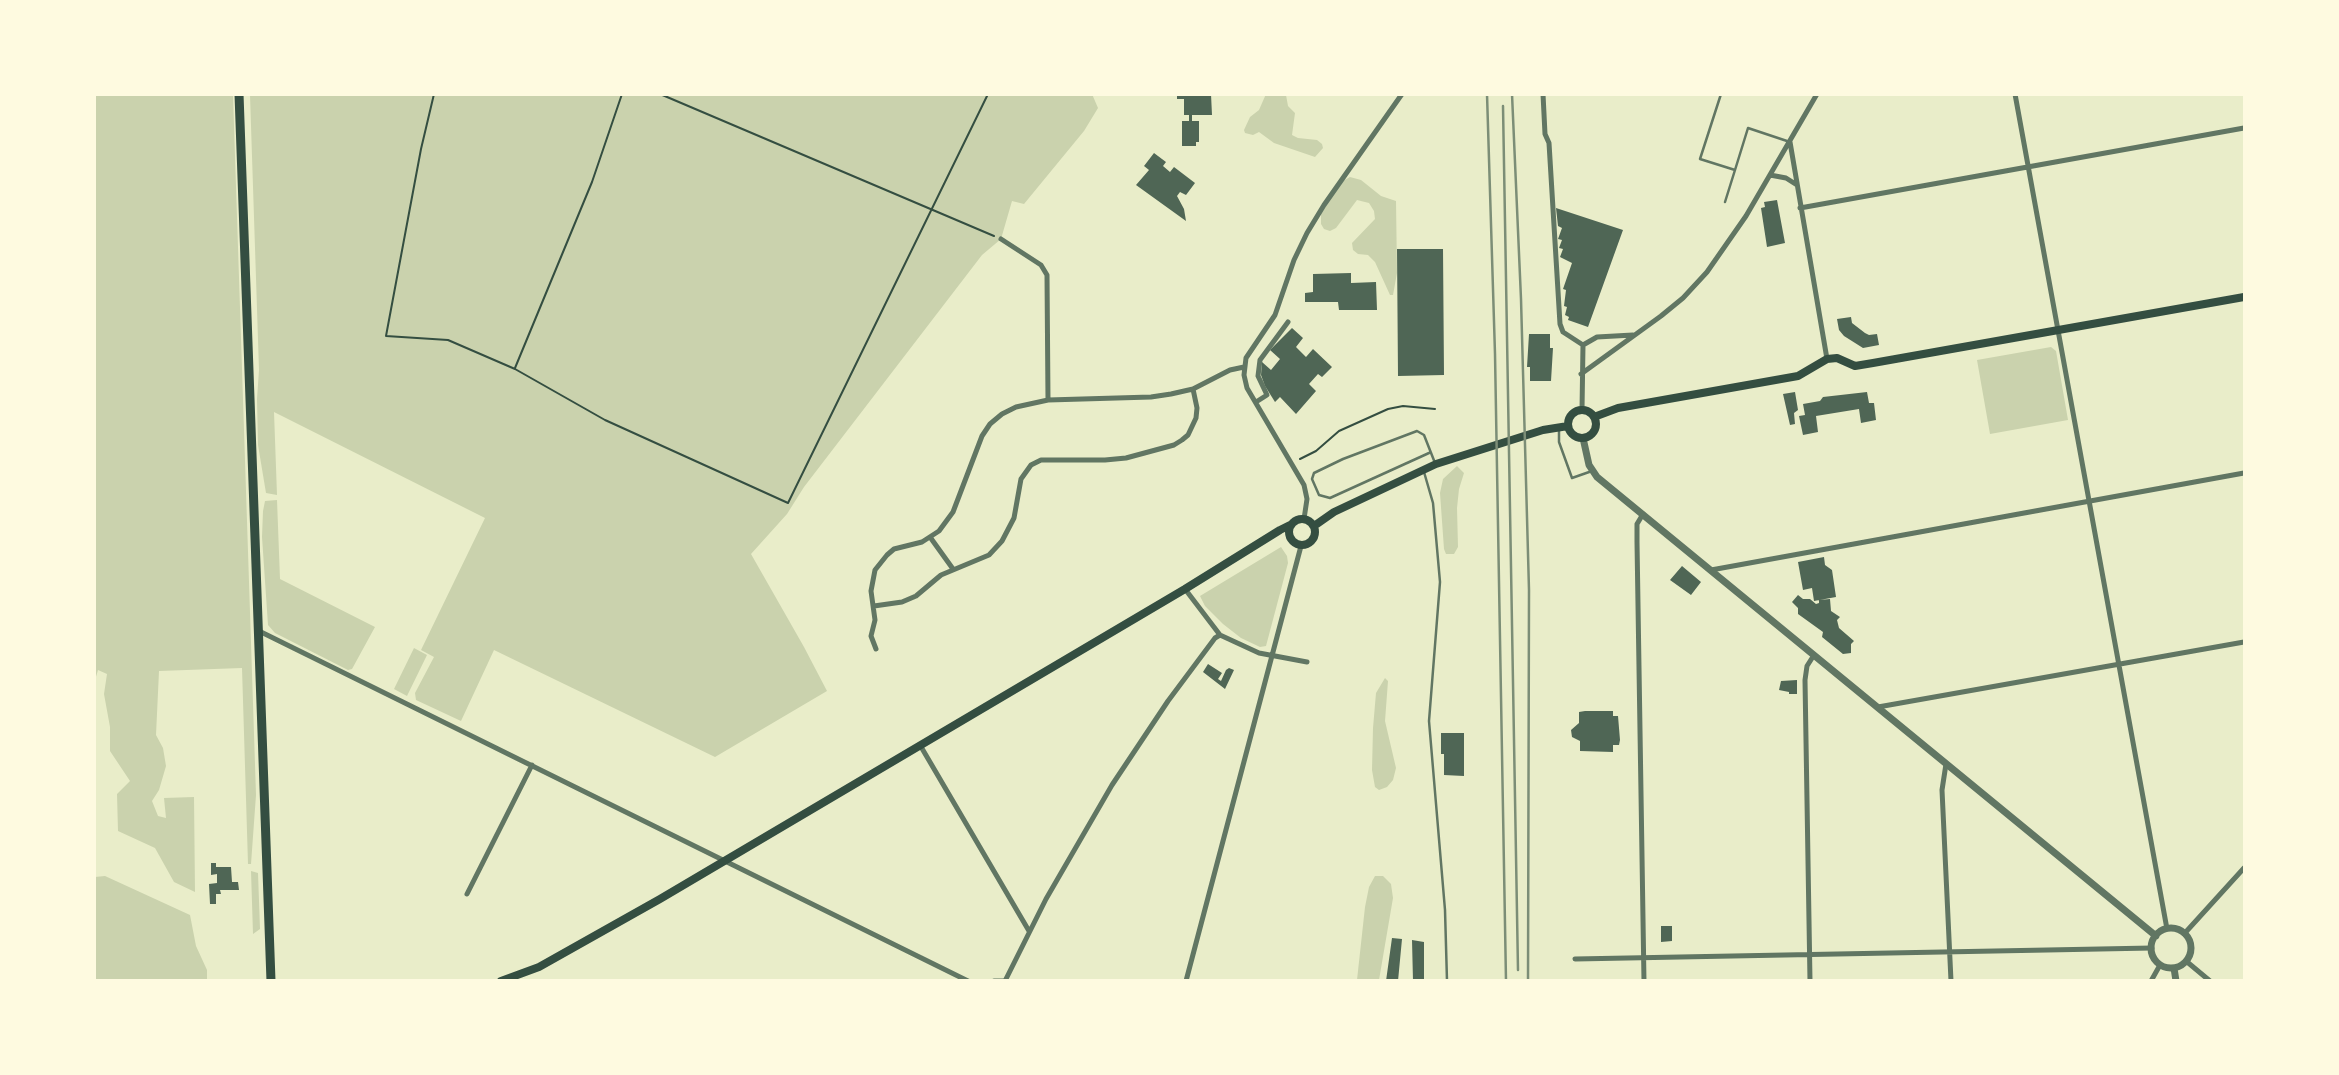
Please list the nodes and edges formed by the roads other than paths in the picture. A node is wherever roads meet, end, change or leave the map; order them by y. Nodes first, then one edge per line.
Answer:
1 (239, 94) edge
2 (1402, 94) edge
3 (1543, 94) edge
4 (1721, 94) edge
5 (1817, 94) edge
6 (2015, 94) edge
7 (2245, 128) edge
8 (1790, 142) junction
9 (2028, 167) junction
10 (1735, 170) junction
11 (1770, 175) junction
12 (1797, 186) junction
13 (1725, 202) dead end
14 (1800, 208) junction
15 (1001, 239) dead end
16 (2245, 297) edge
17 (1287, 322) dead end
18 (2058, 330) junction
19 (1633, 335) junction
20 (1583, 345) junction
21 (1827, 359) junction
22 (1244, 367) junction
23 (1581, 374) junction
24 (1193, 389) junction
25 (1048, 400) junction
26 (1256, 402) junction
27 (1582, 410) junction
28 (1594, 417) junction
29 (1564, 426) junction
30 (1583, 438) junction
31 (1429, 453) junction
32 (1436, 464) junction
33 (1423, 470) junction
34 (1592, 471) junction
35 (2245, 473) edge
36 (2089, 501) junction
37 (1643, 514) junction
38 (1304, 519) junction
39 (1290, 525) junction
40 (1314, 526) junction
41 (930, 537) junction
42 (1269, 538) junction
43 (1291, 539) junction
44 (1301, 546) junction
45 (953, 569) junction
46 (1711, 570) junction
47 (1185, 589) junction
48 (874, 606) junction
49 (259, 631) junction
50 (1220, 635) junction
51 (2245, 642) edge
52 (876, 649) dead end
53 (1814, 655) junction
54 (1271, 656) junction
55 (1307, 662) dead end
56 (2119, 664) junction
57 (1878, 707) junction
58 (920, 745) junction
59 (1946, 764) junction
60 (532, 765) junction
61 (726, 860) junction
62 (2245, 868) edge
63 (467, 894) dead end
64 (2167, 929) junction
65 (1029, 931) junction
66 (2184, 933) junction
67 (2156, 936) junction
68 (2151, 948) junction
69 (1950, 953) junction
70 (1810, 954) junction
71 (1644, 957) junction
72 (1575, 958) dead end
73 (2186, 961) junction
74 (2160, 965) junction
75 (2174, 968) junction
76 (271, 981) edge
77 (501, 981) edge
78 (968, 981) edge
79 (994, 981) edge
80 (1004, 981) edge
81 (1185, 981) edge
82 (1447, 981) edge
83 (1644, 981) edge
84 (1810, 981) edge
85 (1951, 981) edge
86 (2151, 981) edge
87 (2176, 981) edge
88 (2210, 981) edge

1 - 49 main road
2 - 22 street
3 - 20 street
4 - 10 lane
5 - 8 street
6 - 9 street
7 - 9 street
8 - 10 lane
8 - 11 street
8 - 12 street
9 - 14 street
9 - 18 street
10 - 13 lane
11 - 12 street
11 - 19 street
12 - 14 street
14 - 21 street
15 - 25 street
16 - 18 main road
17 - 26 street
18 - 21 main road
18 - 36 street
19 - 20 street
19 - 23 street
20 - 23 street
21 - 28 main road
22 - 24 street
22 - 26 street
23 - 27 street
24 - 25 street
24 - 45 street
25 - 41 street
26 - 38 street
27 - 28 main road
27 - 29 main road
28 - 30 main road
29 - 30 main road
29 - 32 main road
29 - 34 lane
30 - 34 street
31 - 31 lane
31 - 32 lane
32 - 33 main road
33 - 40 main road
33 - 82 lane
34 - 37 street
35 - 36 street
36 - 46 street
36 - 56 street
37 - 46 street
37 - 71 street
38 - 39 main road
38 - 40 main road
39 - 42 main road
39 - 43 main road
40 - 44 main road
41 - 45 street
41 - 48 street
42 - 43 main road
42 - 47 main road
43 - 44 main road
44 - 54 street
45 - 48 street
46 - 53 street
47 - 50 street
47 - 58 main road
48 - 52 street
49 - 60 street
49 - 76 main road
50 - 54 street
50 - 65 street
51 - 56 street
53 - 57 street
53 - 70 street
54 - 55 street
54 - 81 street
56 - 57 street
56 - 64 street
57 - 59 street
58 - 61 main road
58 - 65 street
59 - 67 street
59 - 69 street
60 - 61 street
60 - 63 street
61 - 77 main road
61 - 78 street
62 - 66 street
64 - 66 street
64 - 67 street
65 - 80 street
66 - 73 street
67 - 68 street
68 - 69 street
68 - 74 street
69 - 70 street
69 - 85 street
70 - 71 street
70 - 84 street
71 - 72 street
71 - 83 street
73 - 75 street
73 - 88 street
74 - 75 street
74 - 86 street
75 - 87 street
79 - 80 street

